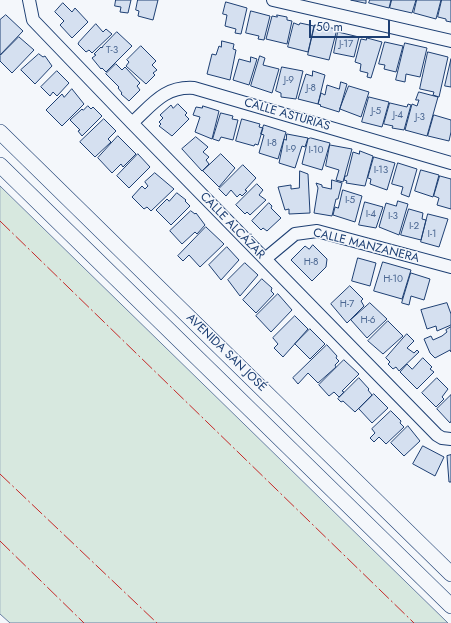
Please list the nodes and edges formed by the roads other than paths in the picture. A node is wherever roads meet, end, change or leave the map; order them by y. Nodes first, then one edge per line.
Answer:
1 (29, 0) edge
2 (273, 0) edge
3 (451, 41) edge
4 (132, 124) junction
5 (0, 132) edge
6 (451, 163) edge
7 (0, 165) edge
8 (265, 259) junction
9 (451, 267) edge
10 (451, 439) edge
11 (451, 574) edge
12 (451, 606) edge

1 - 4 street, CALLE ALCÁZAR
2 - 3 street
4 - 6 street, CALLE ASTURIAS
4 - 8 street, CALLE ALCÁZAR
5 - 11 main road, AVENIDA SAN JOSÉ
7 - 12 main road, AVENIDA SAN JOSÉ
8 - 9 street, CALLE MANZANERA
8 - 10 street, CALLE ALCÁZAR

